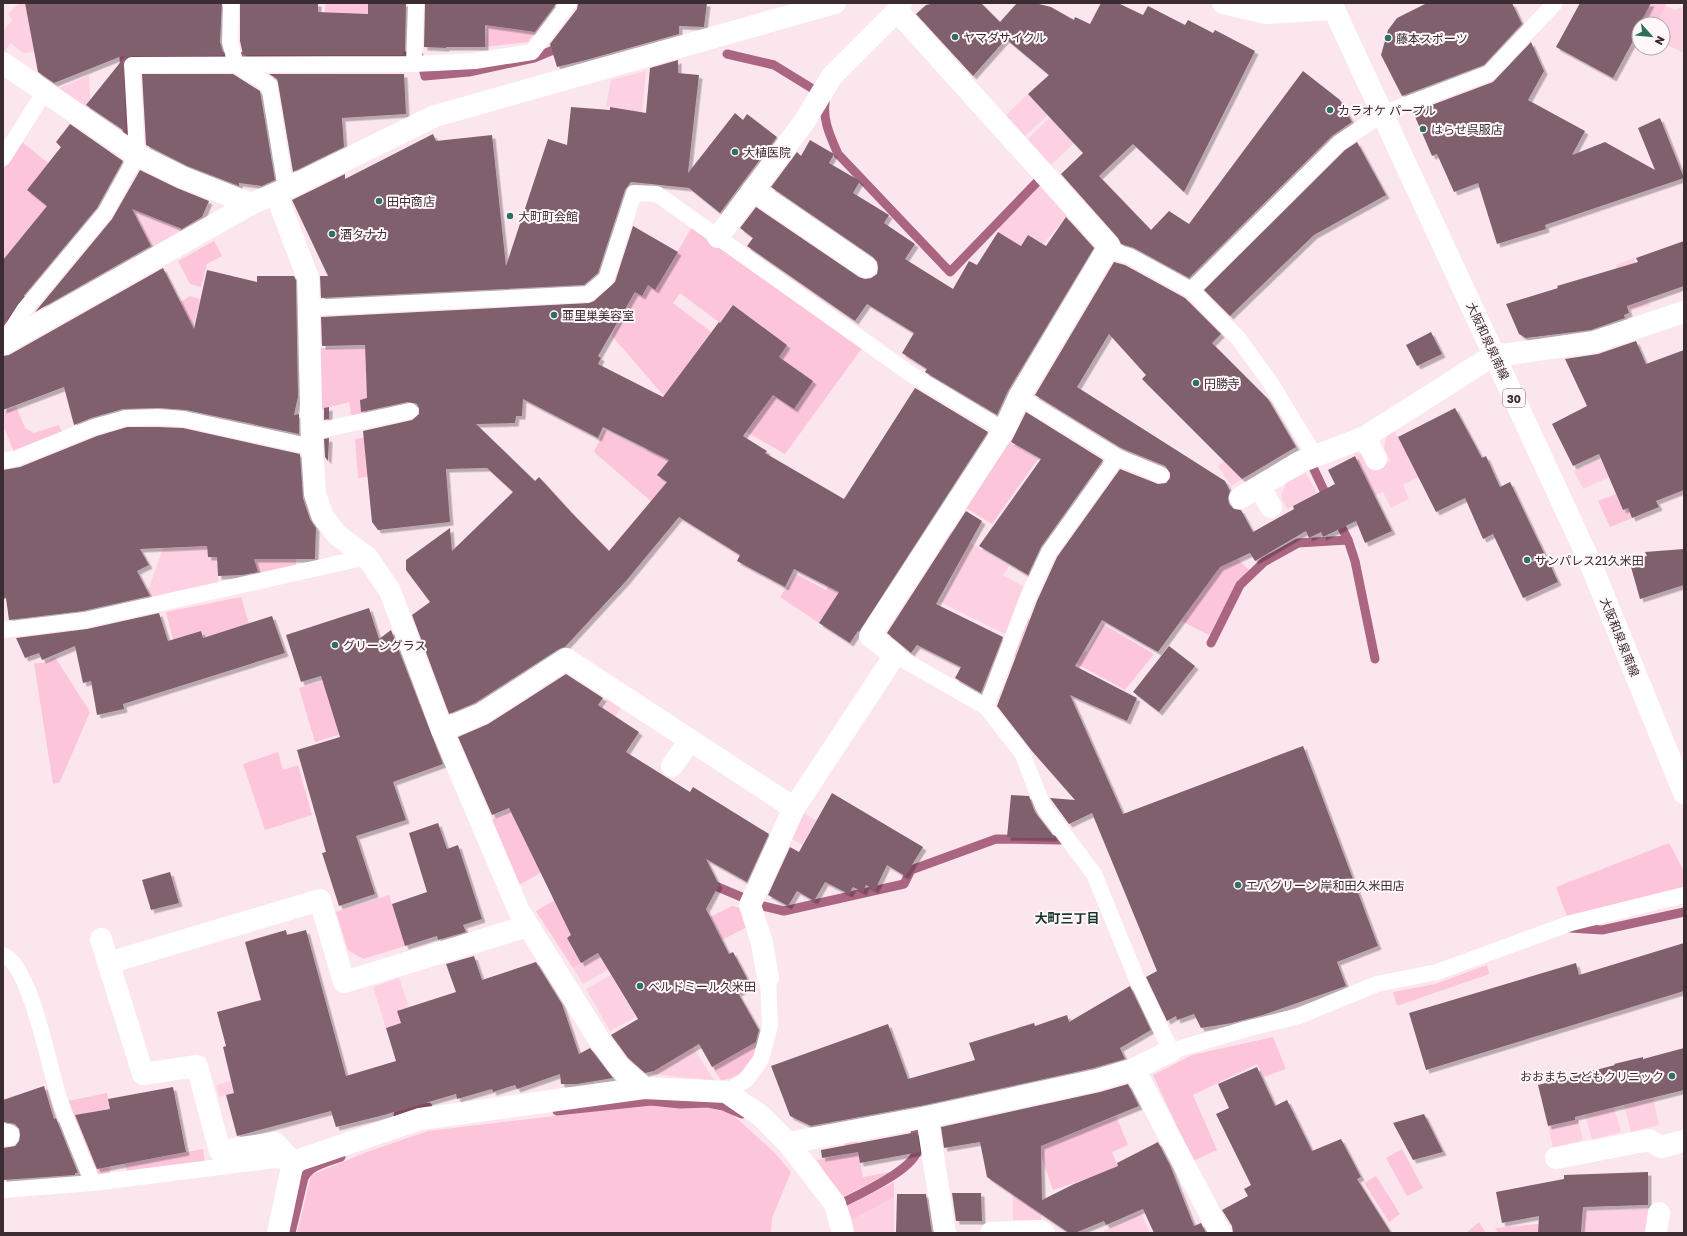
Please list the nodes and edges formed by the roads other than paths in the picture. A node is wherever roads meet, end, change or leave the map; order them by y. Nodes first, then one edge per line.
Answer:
1 (231, 3) edge
2 (416, 3) edge
3 (569, 3) edge
4 (835, 3) edge
5 (1223, 3) edge
6 (1555, 3) edge
7 (1332, 6) edge
8 (899, 7) edge
9 (419, 60) junction
10 (3, 62) edge
11 (236, 65) junction
12 (45, 92) junction
13 (1382, 114) junction
14 (131, 152) junction
15 (3, 158) edge
16 (753, 190) junction
17 (281, 192) junction
18 (251, 204) junction
19 (718, 237) junction
20 (1109, 246) junction
21 (866, 267) dead end
22 (1191, 290) junction
23 (309, 308) junction
24 (1684, 312) edge
25 (3, 344) edge
26 (1494, 355) junction
27 (1019, 397) junction
28 (410, 411) dead end
29 (1004, 430) junction
30 (1365, 437) junction
31 (312, 440) junction
32 (1315, 456) junction
33 (1117, 457) junction
34 (1376, 459) dead end
35 (3, 461) edge
36 (1161, 475) dead end
37 (1259, 487) junction
38 (1240, 498) dead end
39 (1270, 507) dead end
40 (367, 557) junction
41 (3, 630) edge
42 (895, 655) junction
43 (986, 707) junction
44 (442, 730) junction
45 (690, 740) junction
46 (672, 766) dead end
47 (1684, 793) edge
48 (794, 808) junction
49 (1684, 895) edge
50 (528, 926) junction
51 (101, 939) dead end
52 (3, 955) edge
53 (108, 963) junction
54 (768, 978) joint
55 (1171, 1052) junction
56 (1134, 1069) junction
57 (644, 1088) junction
58 (726, 1092) junction
59 (927, 1117) junction
60 (1684, 1141) edge
61 (788, 1144) junction
62 (1556, 1158) dead end
63 (293, 1162) junction
64 (93, 1184) junction
65 (3, 1190) edge
66 (278, 1233) edge
67 (843, 1233) edge
68 (945, 1233) edge
69 (991, 1233) edge
70 (1044, 1233) edge
71 (1221, 1233) edge

1 - 11 lane
2 - 9 lane
3 - 9 lane
4 - 17 street
5 - 7 street
6 - 13 lane
7 - 13 street, 大阪和泉泉南線 / 30
8 - 16 street
8 - 20 street
9 - 11 lane
10 - 12 street
11 - 14 lane
11 - 17 lane
12 - 14 street
12 - 15 lane
13 - 22 lane
13 - 26 street, 大阪和泉泉南線 / 30
14 - 18 street
14 - 25 lane
16 - 19 street
16 - 21 street
17 - 18 street
17 - 23 street
18 - 25 street
19 - 23 lane
19 - 29 lane
20 - 22 lane
20 - 27 street
22 - 32 lane
23 - 31 street
24 - 26 street
26 - 30 street
26 - 47 street, 大阪和泉泉南線 / 30
27 - 29 street
27 - 33 lane
28 - 31 lane
29 - 42 street
30 - 32 street
30 - 34 street
31 - 35 lane
31 - 40 street
32 - 37 street
33 - 36 lane
33 - 43 lane
37 - 38 street
37 - 39 street
40 - 41 lane
40 - 44 street
42 - 43 lane
42 - 48 street
43 - 55 lane
44 - 45 street
44 - 50 street
45 - 46 street
45 - 48 street
48 - 54 street
49 - 55 lane
50 - 53 street
50 - 57 street
51 - 53 street
52 - 64 lane
53 - 63 street
54 - 58 lane
55 - 56 street
56 - 59 street
56 - 71 street
57 - 58 street
57 - 63 street
58 - 61 street
59 - 61 street
59 - 68 street
60 - 62 street
61 - 67 street
63 - 64 lane
63 - 66 street
64 - 65 lane
69 - 70 street

